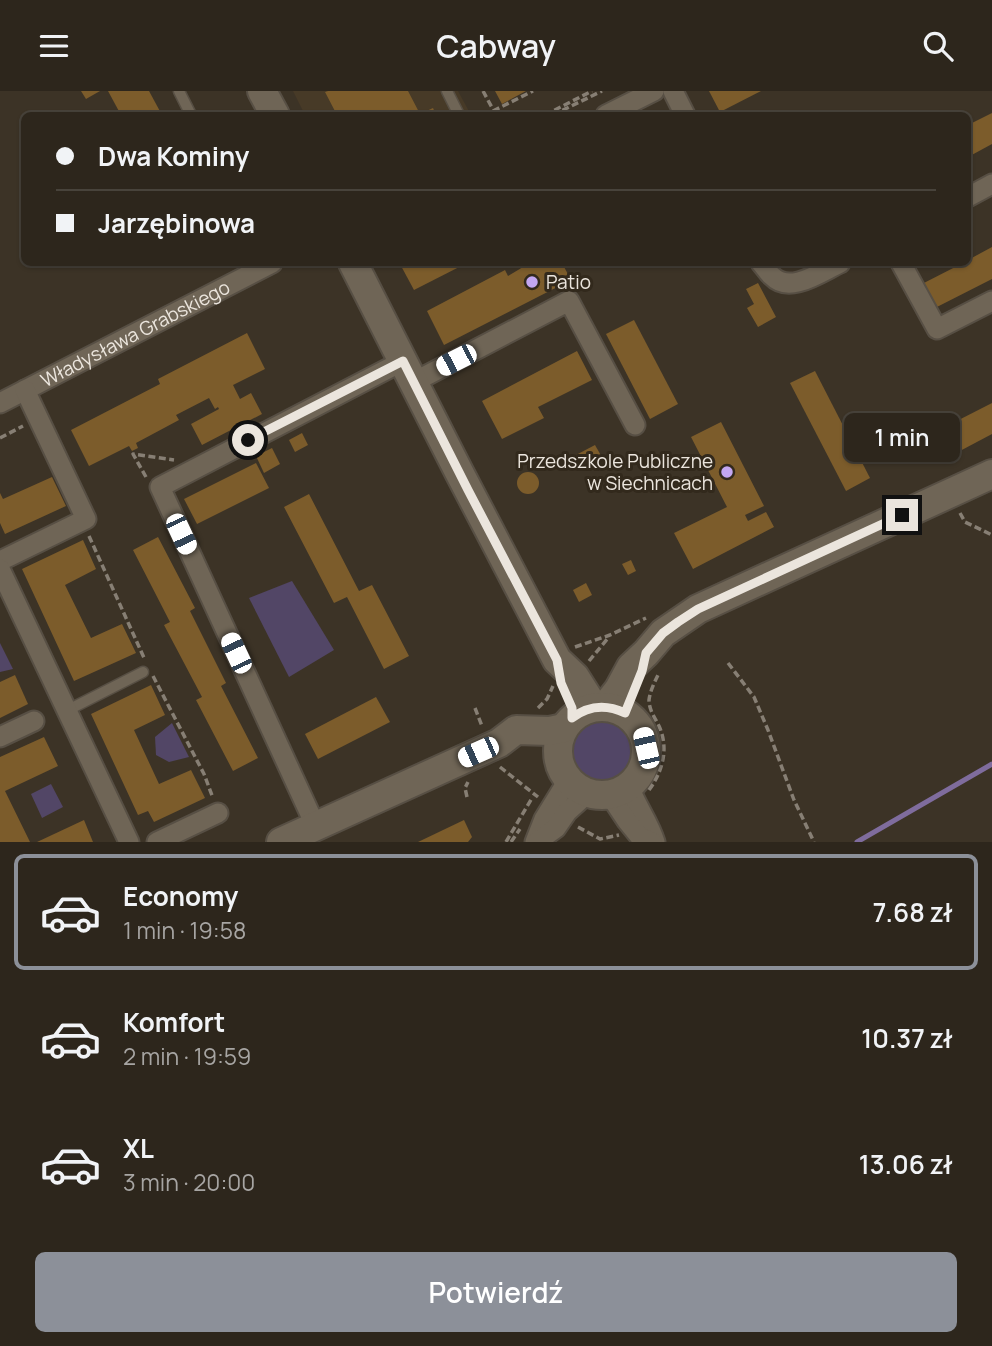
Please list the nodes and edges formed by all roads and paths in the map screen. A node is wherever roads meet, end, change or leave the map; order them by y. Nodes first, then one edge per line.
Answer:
1 (179, 91) edge
2 (447, 91) edge
3 (483, 91) edge
4 (533, 91) edge
5 (592, 91) edge
6 (602, 91) edge
7 (654, 91) edge
8 (673, 91) edge
9 (190, 112) edge
10 (458, 112) edge
11 (494, 112) edge
12 (496, 112) edge
13 (551, 112) edge
14 (559, 112) edge
15 (612, 112) edge
16 (684, 112) edge
17 (992, 184) edge
18 (971, 195) edge
19 (266, 266) edge
20 (355, 266) edge
21 (763, 266) edge
22 (834, 266) edge
23 (903, 266) edge
24 (992, 300) edge
25 (408, 371) junction
26 (25, 390) junction
27 (0, 403) edge
28 (635, 425) dead end
29 (174, 460) dead end
30 (992, 474) edge
31 (147, 479) dead end
32 (951, 492) junction
33 (992, 534) edge
34 (0, 561) edge
35 (0, 569) edge
36 (610, 635) dead end
37 (656, 659) junction
38 (589, 662) dead end
39 (729, 663) dead end
40 (143, 672) dead end
41 (475, 708) dead end
42 (66, 711) junction
43 (34, 721) dead end
44 (0, 737) edge
45 (488, 742) junction
46 (596, 752) junction
47 (532, 798) dead end
48 (546, 803) dead end
49 (218, 813) dead end
50 (576, 826) dead end
51 (316, 827) junction
52 (626, 831) dead end
53 (129, 842) edge
54 (157, 842) edge
55 (281, 842) edge
56 (506, 842) edge
57 (536, 842) edge
58 (653, 842) edge
59 (814, 842) edge

1 - 9 lane
2 - 10 lane
3 - 11 path
4 - 12 path
5 - 13 path
6 - 14 path
7 - 15 street
8 - 16 street
17 - 18 street
19 - 26 street, Władysława Grabskiego
20 - 25 street
21 - 22 street
23 - 24 street
25 - 28 street
25 - 46 street
25 - 51 street
26 - 27 street, Władysława Grabskiego
26 - 34 street
29 - 31 path
30 - 32 street
32 - 33 path
32 - 37 street
35 - 42 street
36 - 38 path
37 - 46 street
37 - 46 path
39 - 59 path
40 - 42 lane
41 - 45 path
42 - 53 street
43 - 44 street
45 - 46 street
45 - 48 path
45 - 51 street
46 - 57 street
46 - 58 street
47 - 56 path
49 - 54 street
50 - 52 path
51 - 55 street

